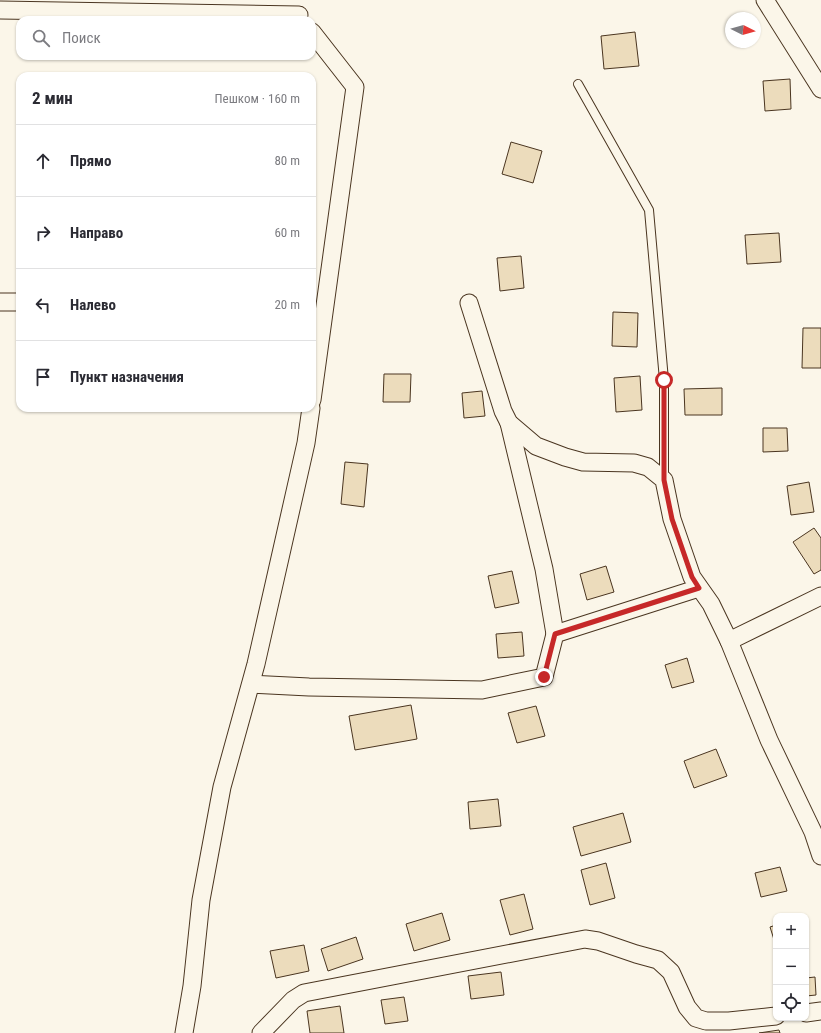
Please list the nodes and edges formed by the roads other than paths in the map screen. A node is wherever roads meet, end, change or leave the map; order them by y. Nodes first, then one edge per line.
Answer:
1 (766, 0) edge
2 (0, 10) edge
3 (300, 12) edge
4 (316, 37) edge
5 (578, 84) dead end
6 (821, 89) edge
7 (319, 296) edge
8 (0, 302) edge
9 (16, 302) edge
10 (469, 303) dead end
11 (316, 341) edge
12 (310, 412) edge
13 (509, 423) junction
14 (664, 480) junction
15 (699, 588) junction
16 (821, 596) edge
17 (555, 634) junction
18 (729, 640) junction
19 (251, 684) junction
20 (821, 856) edge
21 (821, 1011) edge
22 (809, 1013) edge
23 (773, 1016) edge
24 (184, 1033) edge
25 (261, 1033) edge

1 - 6 street
2 - 3 street
4 - 7 street
5 - 14 lane
7 - 11 street
8 - 9 street
10 - 13 street
12 - 19 street
13 - 14 street
13 - 17 street
14 - 15 street
15 - 17 street
15 - 18 street
16 - 18 street
17 - 19 street
18 - 20 street
19 - 24 street
21 - 22 street
23 - 25 street

